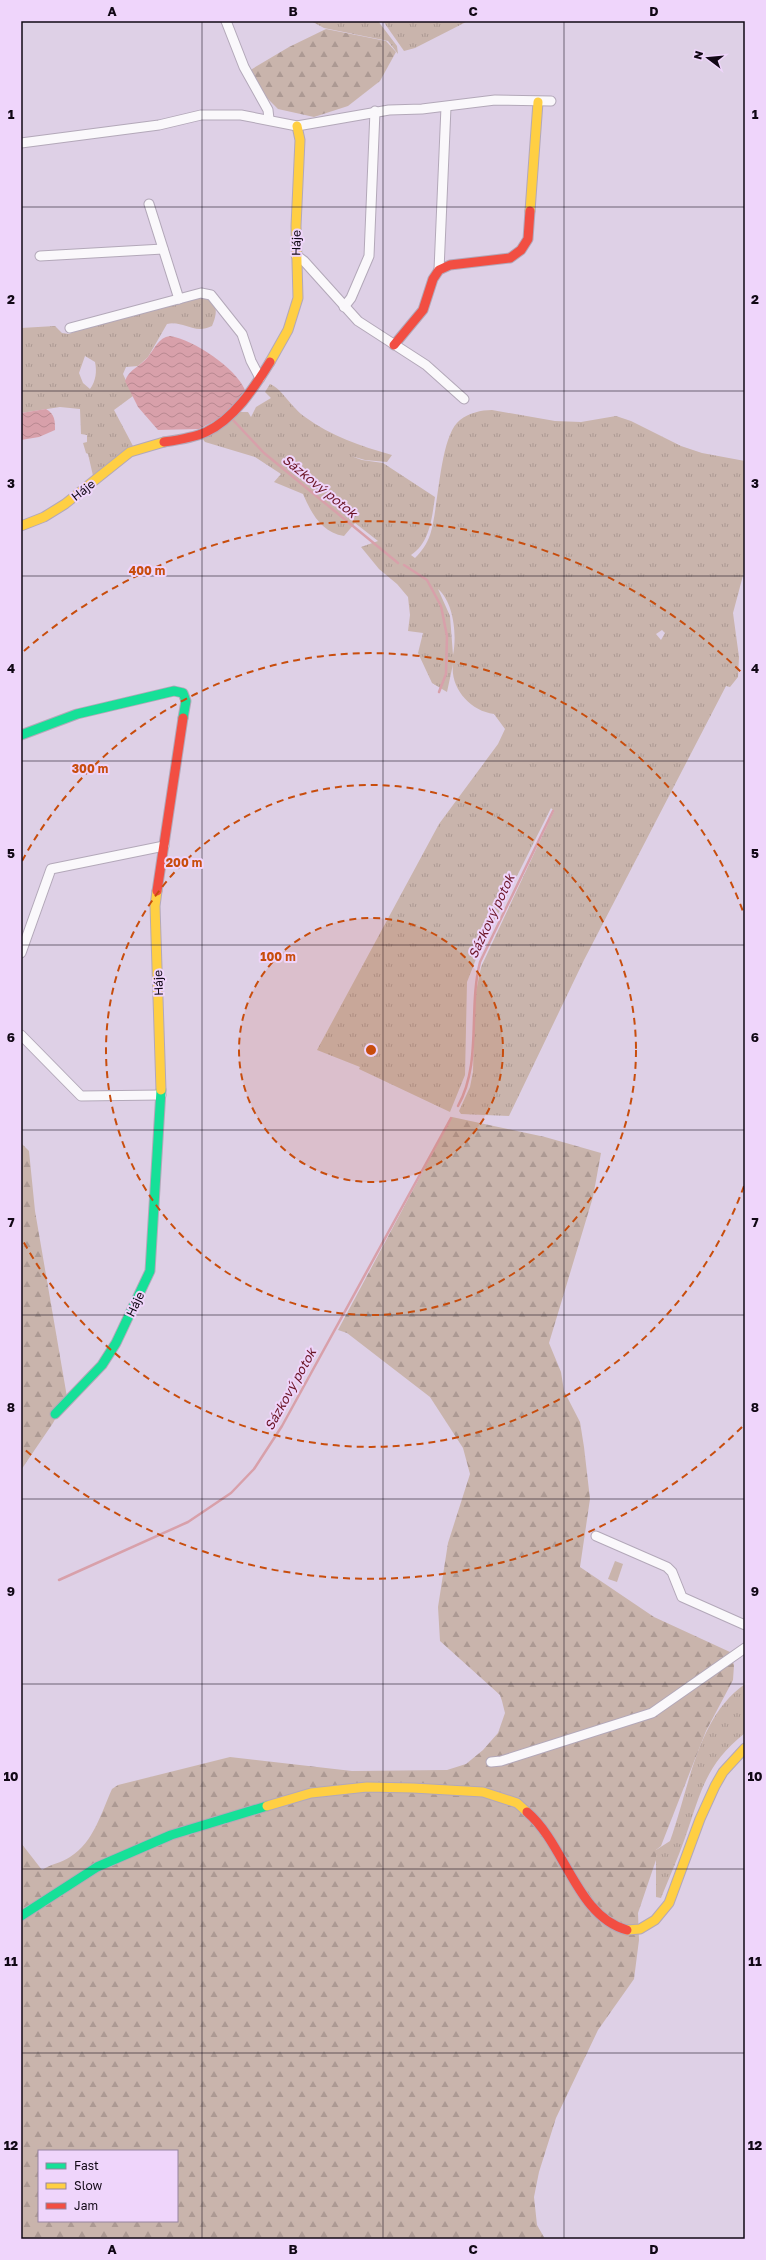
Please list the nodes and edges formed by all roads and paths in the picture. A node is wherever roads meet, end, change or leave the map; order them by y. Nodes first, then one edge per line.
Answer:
1 (226, 21) edge
2 (538, 102) junction
3 (551, 102) dead end
4 (446, 107) junction
5 (375, 112) junction
6 (269, 119) junction
7 (297, 126) junction
8 (21, 143) edge
9 (149, 204) dead end
10 (163, 249) junction
11 (296, 255) junction
12 (40, 256) dead end
13 (439, 270) junction
14 (179, 299) junction
15 (344, 307) junction
16 (70, 328) dead end
17 (394, 345) junction
18 (260, 378) junction
19 (464, 399) dead end
20 (21, 526) edge
21 (21, 735) edge
22 (164, 846) junction
23 (21, 953) edge
24 (21, 1035) edge
25 (161, 1096) junction
26 (55, 1414) dead end
27 (596, 1536) dead end
28 (745, 1624) edge
29 (745, 1648) edge
30 (745, 1748) edge
31 (491, 1762) dead end
32 (21, 1916) edge

1 - 6 street
2 - 3 street
2 - 4 street
2 - 13 street
4 - 5 street
4 - 13 street
5 - 7 street
5 - 15 street
6 - 7 street
6 - 8 street
7 - 11 street, Háje
9 - 10 street
10 - 12 street
10 - 14 street
11 - 15 street
11 - 18 street, Háje
13 - 17 street
14 - 16 street
14 - 18 street
15 - 17 street
17 - 19 street
18 - 20 street, Háje
21 - 22 street, Háje
22 - 23 street
22 - 25 street, Háje
24 - 25 street
25 - 26 street, Háje
27 - 28 street
29 - 31 street
30 - 32 street

